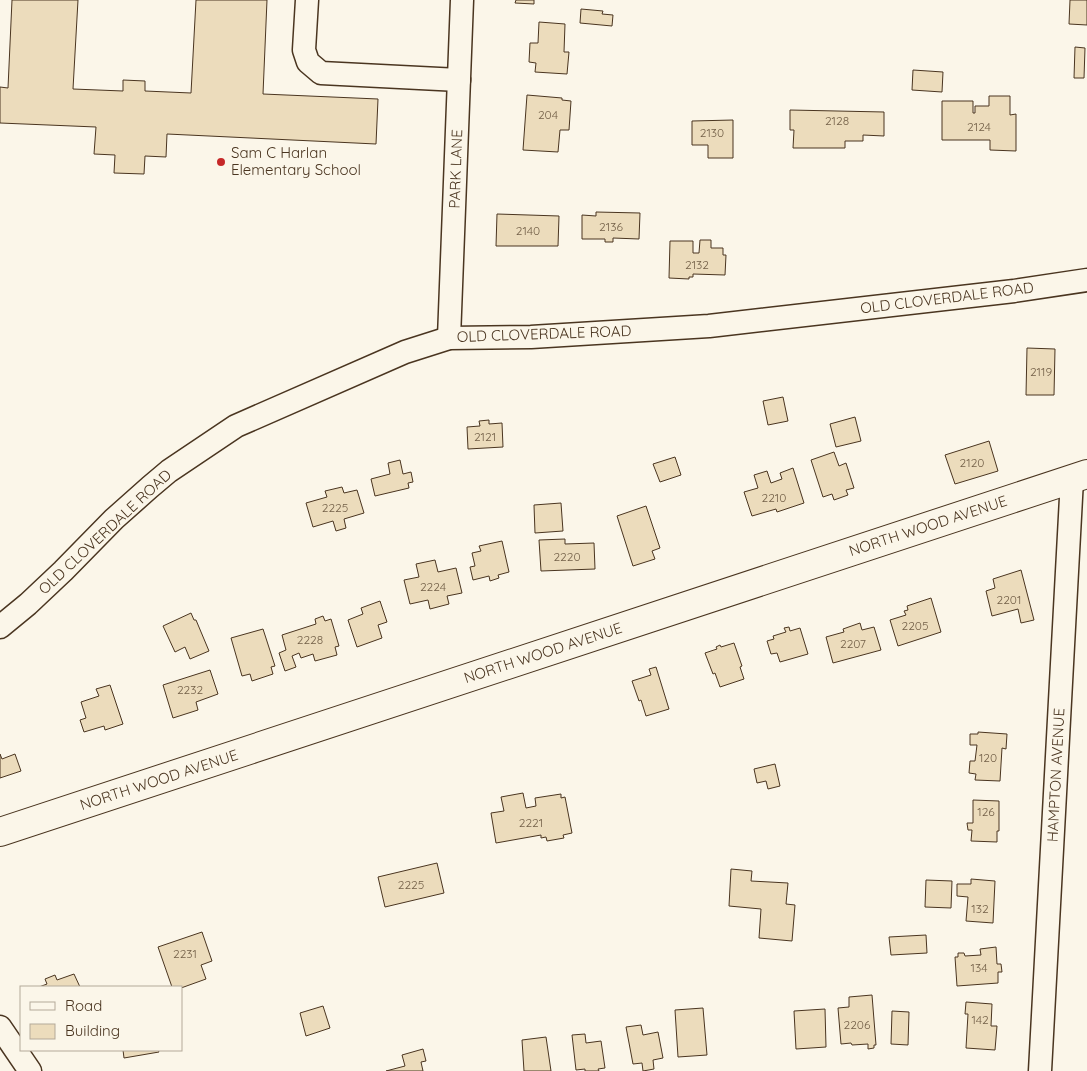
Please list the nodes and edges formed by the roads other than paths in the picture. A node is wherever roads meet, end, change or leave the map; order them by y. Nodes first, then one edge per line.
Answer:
1 (307, 0) edge
2 (462, 0) edge
3 (459, 80) junction
4 (1087, 280) edge
5 (449, 338) junction
6 (1079, 477) edge
7 (0, 627) edge
8 (0, 832) edge
9 (0, 1027) edge
10 (30, 1071) edge
11 (1040, 1071) edge

1 - 3 street
2 - 3 street, PARK LANE
3 - 5 street, PARK LANE
4 - 5 street, OLD CLOVERDALE ROAD
5 - 7 street, OLD CLOVERDALE ROAD
6 - 8 main road, NORTH WOOD AVENUE
6 - 11 street, HAMPTON AVENUE
9 - 10 street

